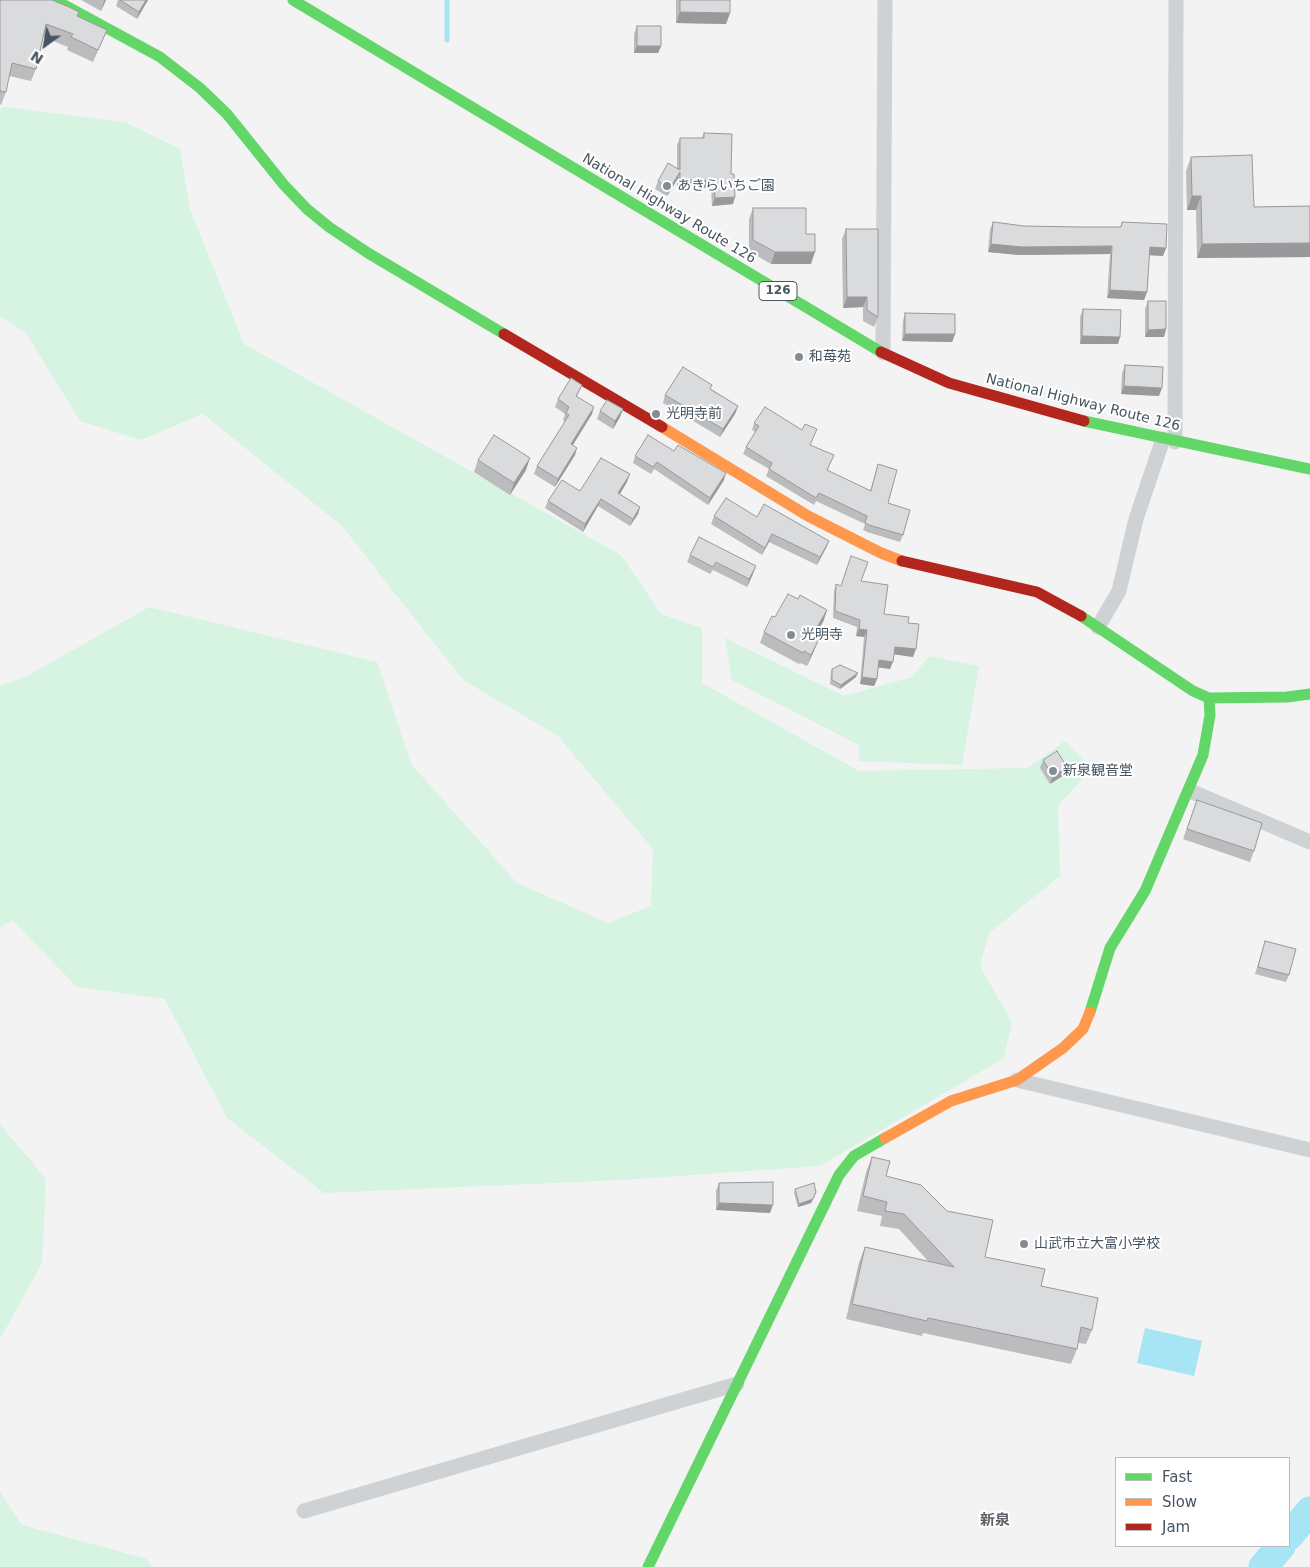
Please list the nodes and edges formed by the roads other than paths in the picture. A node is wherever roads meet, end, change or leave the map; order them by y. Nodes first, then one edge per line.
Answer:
1 (55, 0) edge
2 (292, 0) edge
3 (885, 0) edge
4 (1176, 0) edge
5 (306, 4) edge
6 (883, 353) junction
7 (1169, 440) junction
8 (1310, 469) edge
9 (1098, 627) junction
10 (1310, 694) edge
11 (1209, 698) junction
12 (1190, 791) junction
13 (1310, 842) edge
14 (1017, 1080) junction
15 (1310, 1150) edge
16 (737, 1384) junction
17 (304, 1511) dead end
18 (648, 1567) edge

1 - 9 main road
2 - 5 main road, National Highway Route 126 / 126
3 - 6 street
4 - 7 street
5 - 6 main road, National Highway Route 126 / 126
6 - 7 main road, National Highway Route 126 / 126
7 - 8 main road, National Highway Route 126 / 126
7 - 9 street
9 - 11 main road
10 - 11 main road
11 - 12 main road
12 - 13 street
12 - 14 main road
14 - 15 street
14 - 16 main road
16 - 17 street
16 - 18 main road

